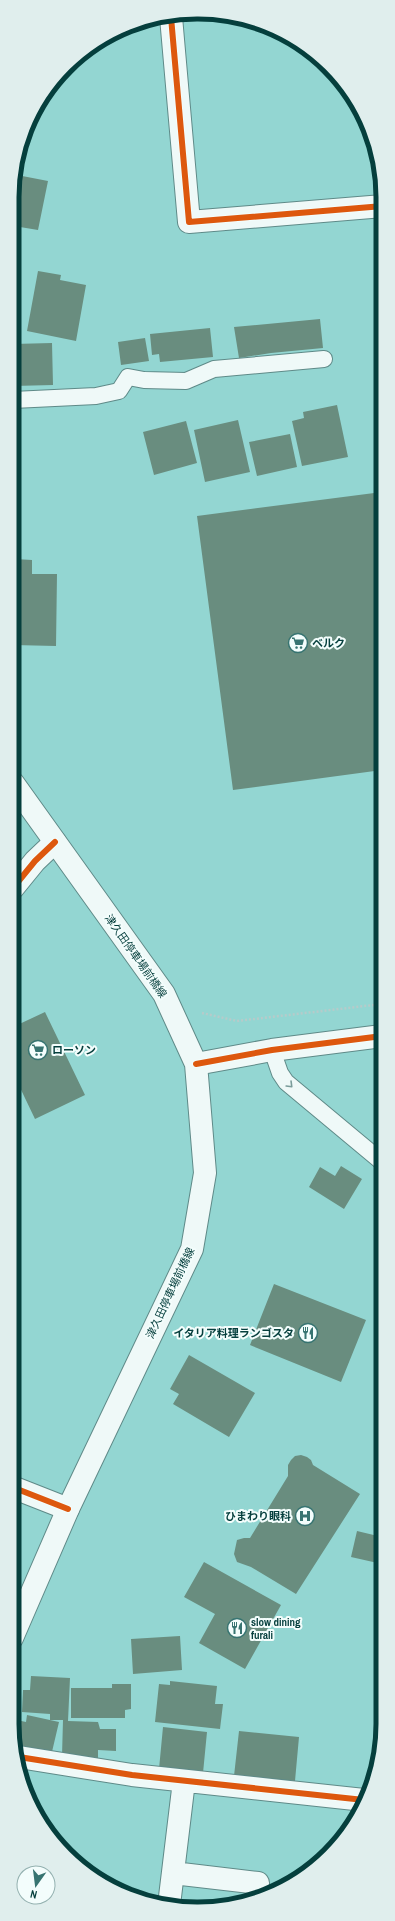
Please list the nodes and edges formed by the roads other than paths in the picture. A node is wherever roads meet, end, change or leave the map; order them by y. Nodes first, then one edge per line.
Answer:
1 (171, 21) edge
2 (376, 207) edge
3 (324, 360) dead end
4 (19, 400) edge
5 (19, 791) edge
6 (55, 842) junction
7 (19, 881) edge
8 (376, 1037) edge
9 (272, 1050) junction
10 (196, 1064) junction
11 (376, 1157) edge
12 (19, 1490) edge
13 (68, 1509) junction
14 (19, 1622) edge
15 (22, 1757) edge
16 (184, 1781) junction
17 (359, 1799) edge
18 (173, 1873) junction
19 (258, 1883) dead end
20 (170, 1900) edge

1 - 2 street
3 - 4 lane
5 - 6 street, 津久田停車場前橋線
6 - 7 street
6 - 10 street, 津久田停車場前橋線
8 - 9 street
9 - 10 street
9 -> 11 lane
10 - 13 street, 津久田停車場前橋線
12 - 13 street
13 - 14 street, 津久田停車場前橋線
15 - 16 street
16 - 17 street
16 - 18 street
18 - 19 street
18 - 20 street

